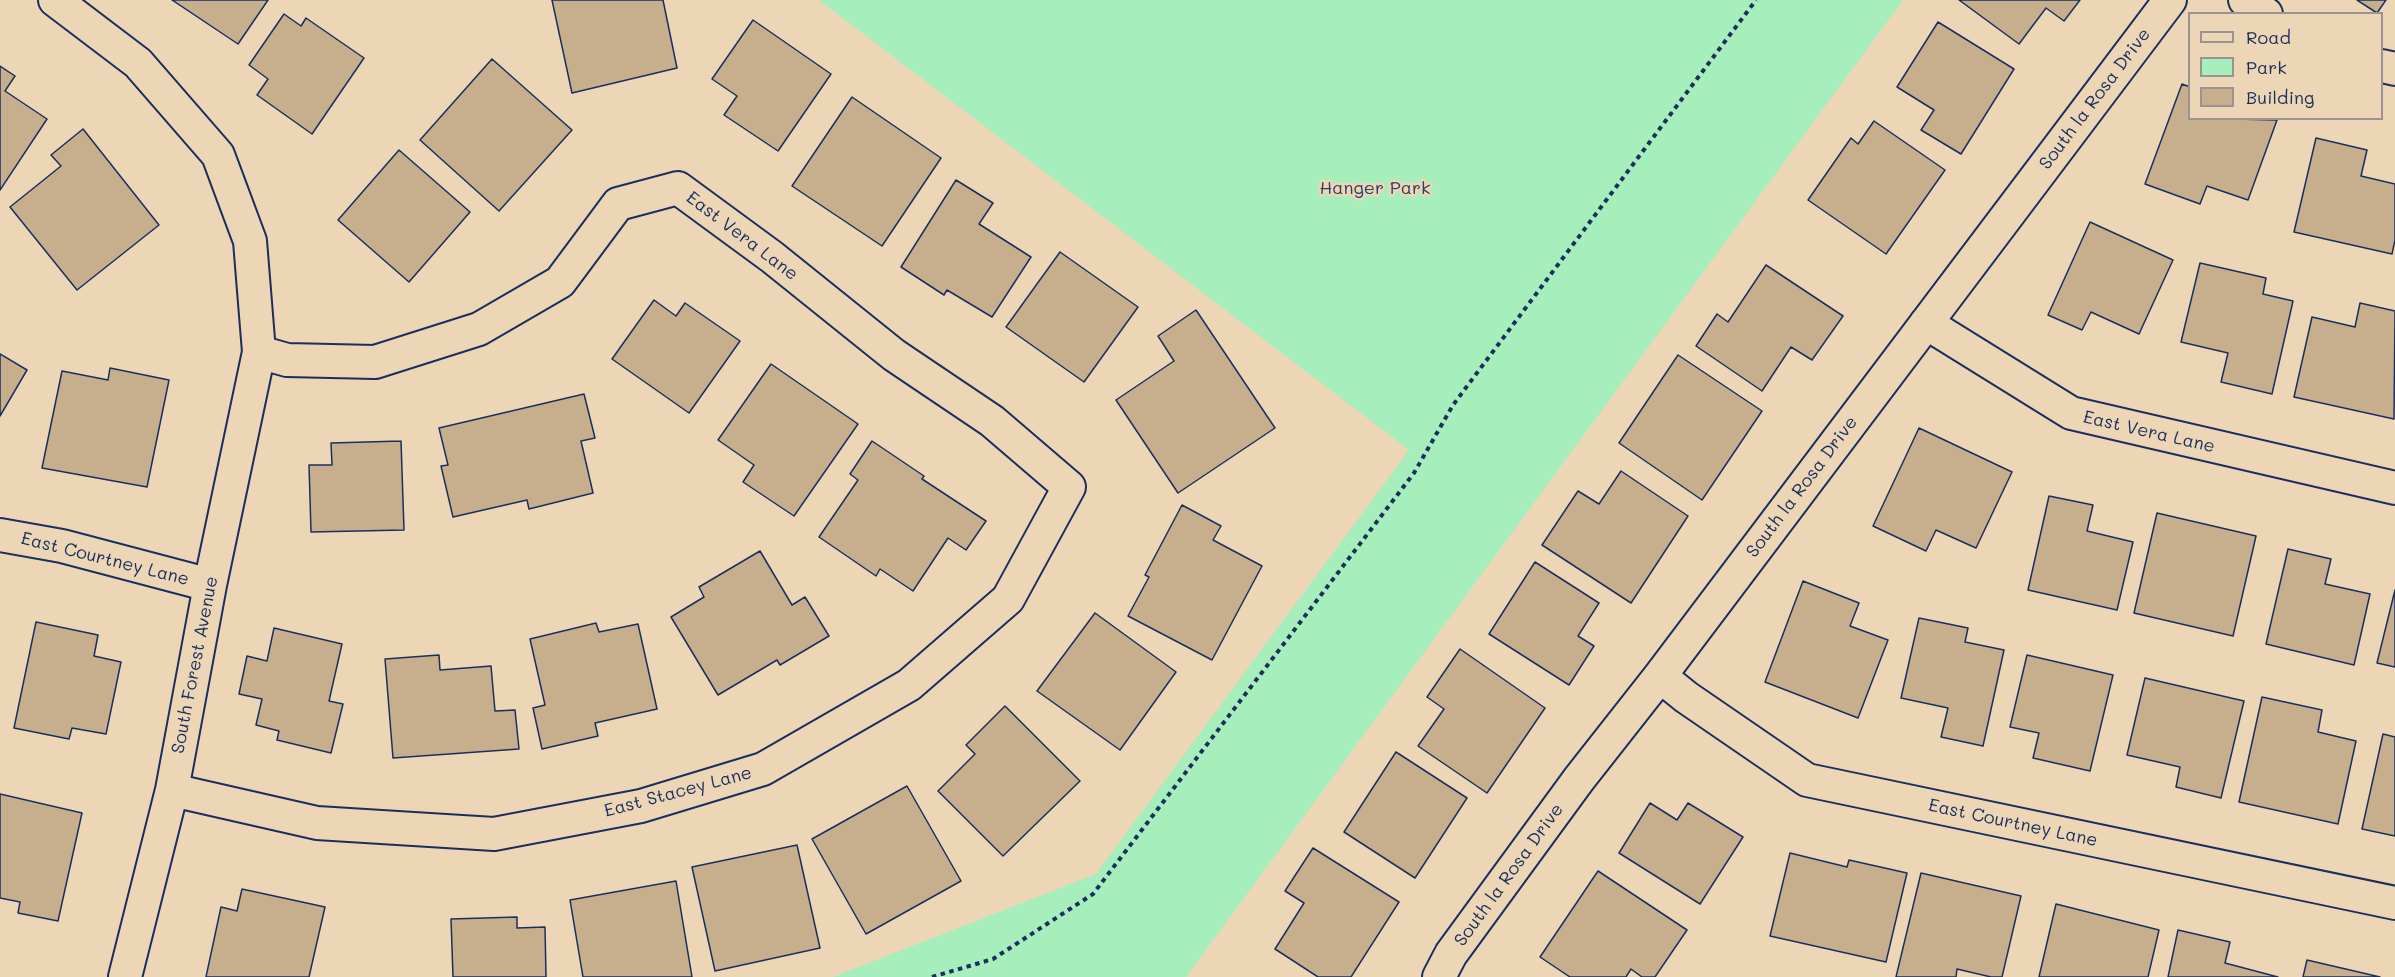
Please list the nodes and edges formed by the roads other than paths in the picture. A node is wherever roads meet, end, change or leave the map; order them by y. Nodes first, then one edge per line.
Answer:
1 (55, 0) edge
2 (2170, 0) edge
3 (2245, 0) edge
4 (2263, 12) edge
5 (1926, 323) junction
6 (259, 352) junction
7 (1069, 487) joint
8 (2395, 488) edge
9 (0, 534) edge
10 (210, 585) junction
11 (1660, 676) junction
12 (172, 790) junction
13 (2395, 903) edge
14 (125, 977) edge
15 (1440, 977) edge

1 - 6 street
2 - 5 street, South la Rosa Drive
3 - 4 street
5 - 8 street, East Vera Lane
5 - 11 street, South la Rosa Drive
6 - 7 street, East Vera Lane
6 - 10 street, South Forest Avenue
7 - 12 street, East Stacey Lane
9 - 10 street, East Courtney Lane
10 - 12 street, South Forest Avenue
11 - 13 street, East Courtney Lane
11 - 15 street, South la Rosa Drive
12 - 14 street, South Forest Avenue

